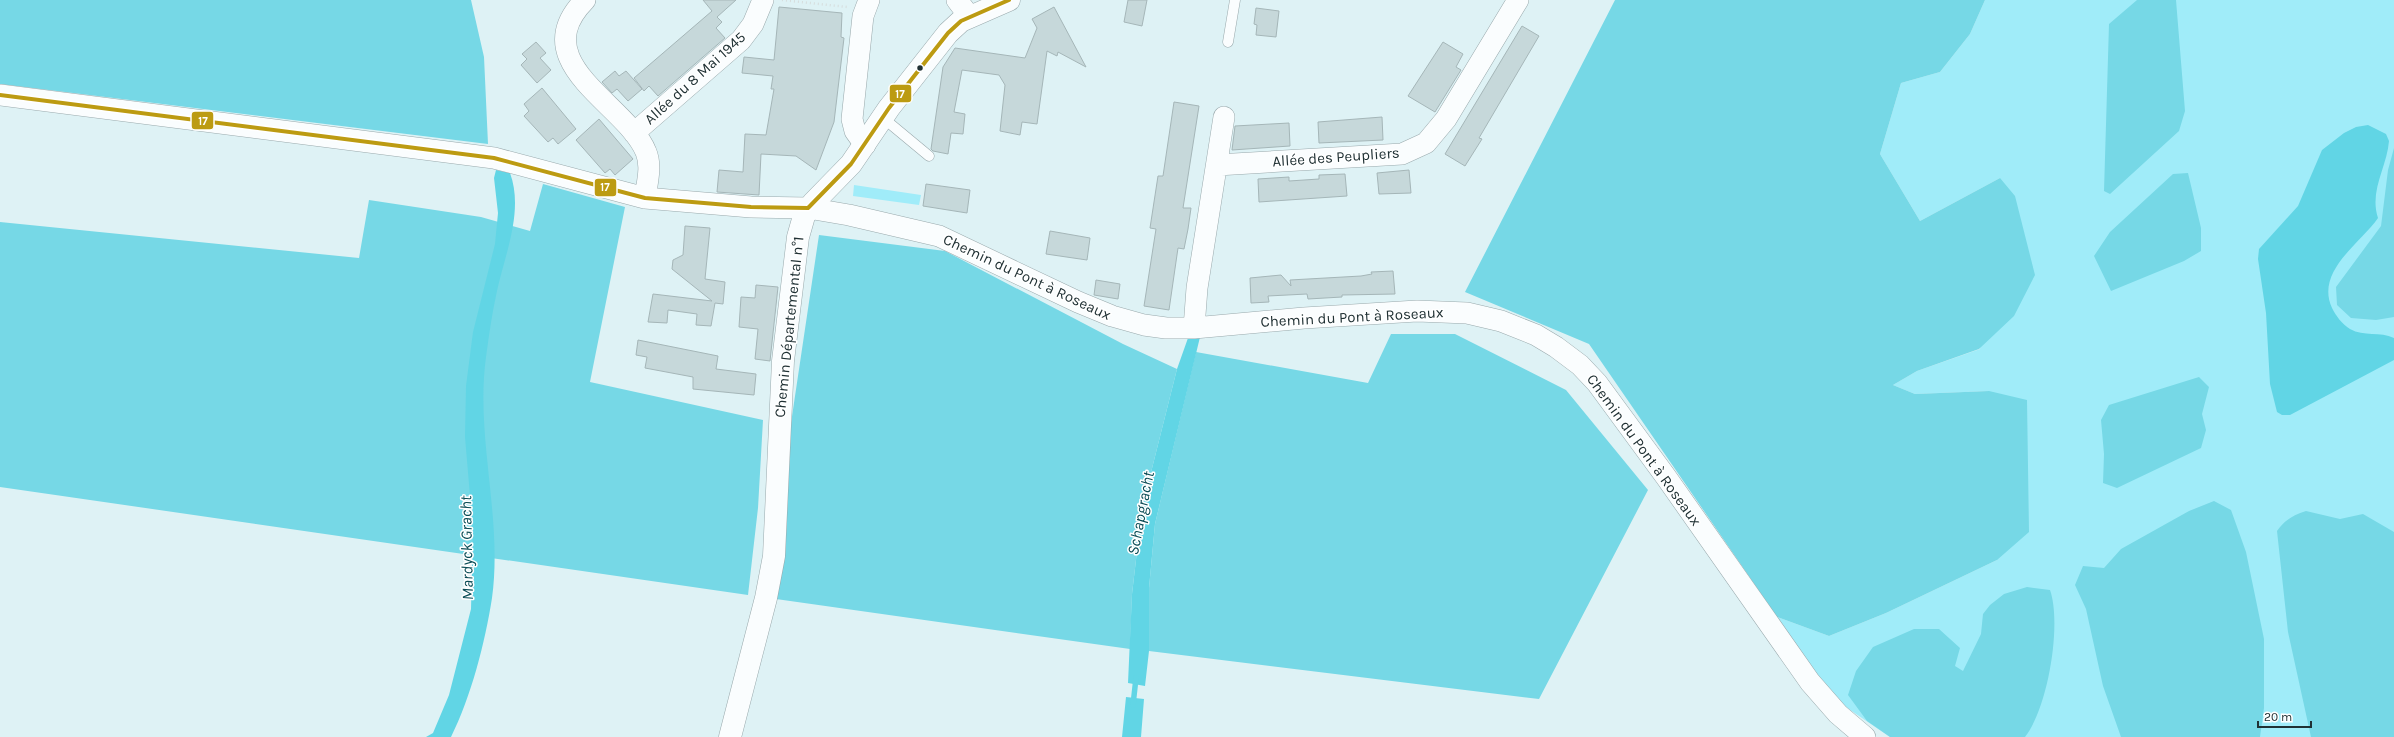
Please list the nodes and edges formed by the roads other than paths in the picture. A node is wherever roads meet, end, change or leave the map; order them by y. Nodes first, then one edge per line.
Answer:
1 (585, 0) edge
2 (763, 0) edge
3 (1010, 0) edge
4 (1235, 0) edge
5 (1518, 0) edge
6 (867, 4) edge
7 (963, 8) edge
8 (1228, 42) dead end
9 (0, 94) edge
10 (882, 117) junction
11 (1224, 117) dead end
12 (634, 133) junction
13 (865, 145) junction
14 (929, 156) dead end
15 (1218, 165) junction
16 (645, 198) junction
17 (808, 208) junction
18 (1194, 328) junction
19 (730, 737) edge
20 (1864, 737) edge

1 - 12 street, Allée du 8 Mai 1945
2 - 12 street, Allée du 8 Mai 1945
3 - 7 street, Chemin Départemental n°1
4 - 8 lane
5 - 15 street, Allée des Peupliers
6 - 13 street
7 - 10 street, Chemin Départemental n°1
9 - 16 street, Chemin du Pont à Roseaux
10 - 13 street, Chemin Départemental n°1
10 - 14 lane
11 - 15 street
12 - 16 street, Allée du 8 Mai 1945
13 - 17 street, Chemin Départemental n°1
15 - 18 street
16 - 17 street, Chemin du Pont à Roseaux
17 - 18 street, Chemin du Pont à Roseaux
17 - 19 street, Chemin Départemental n°1
18 - 20 street, Chemin du Pont à Roseaux

